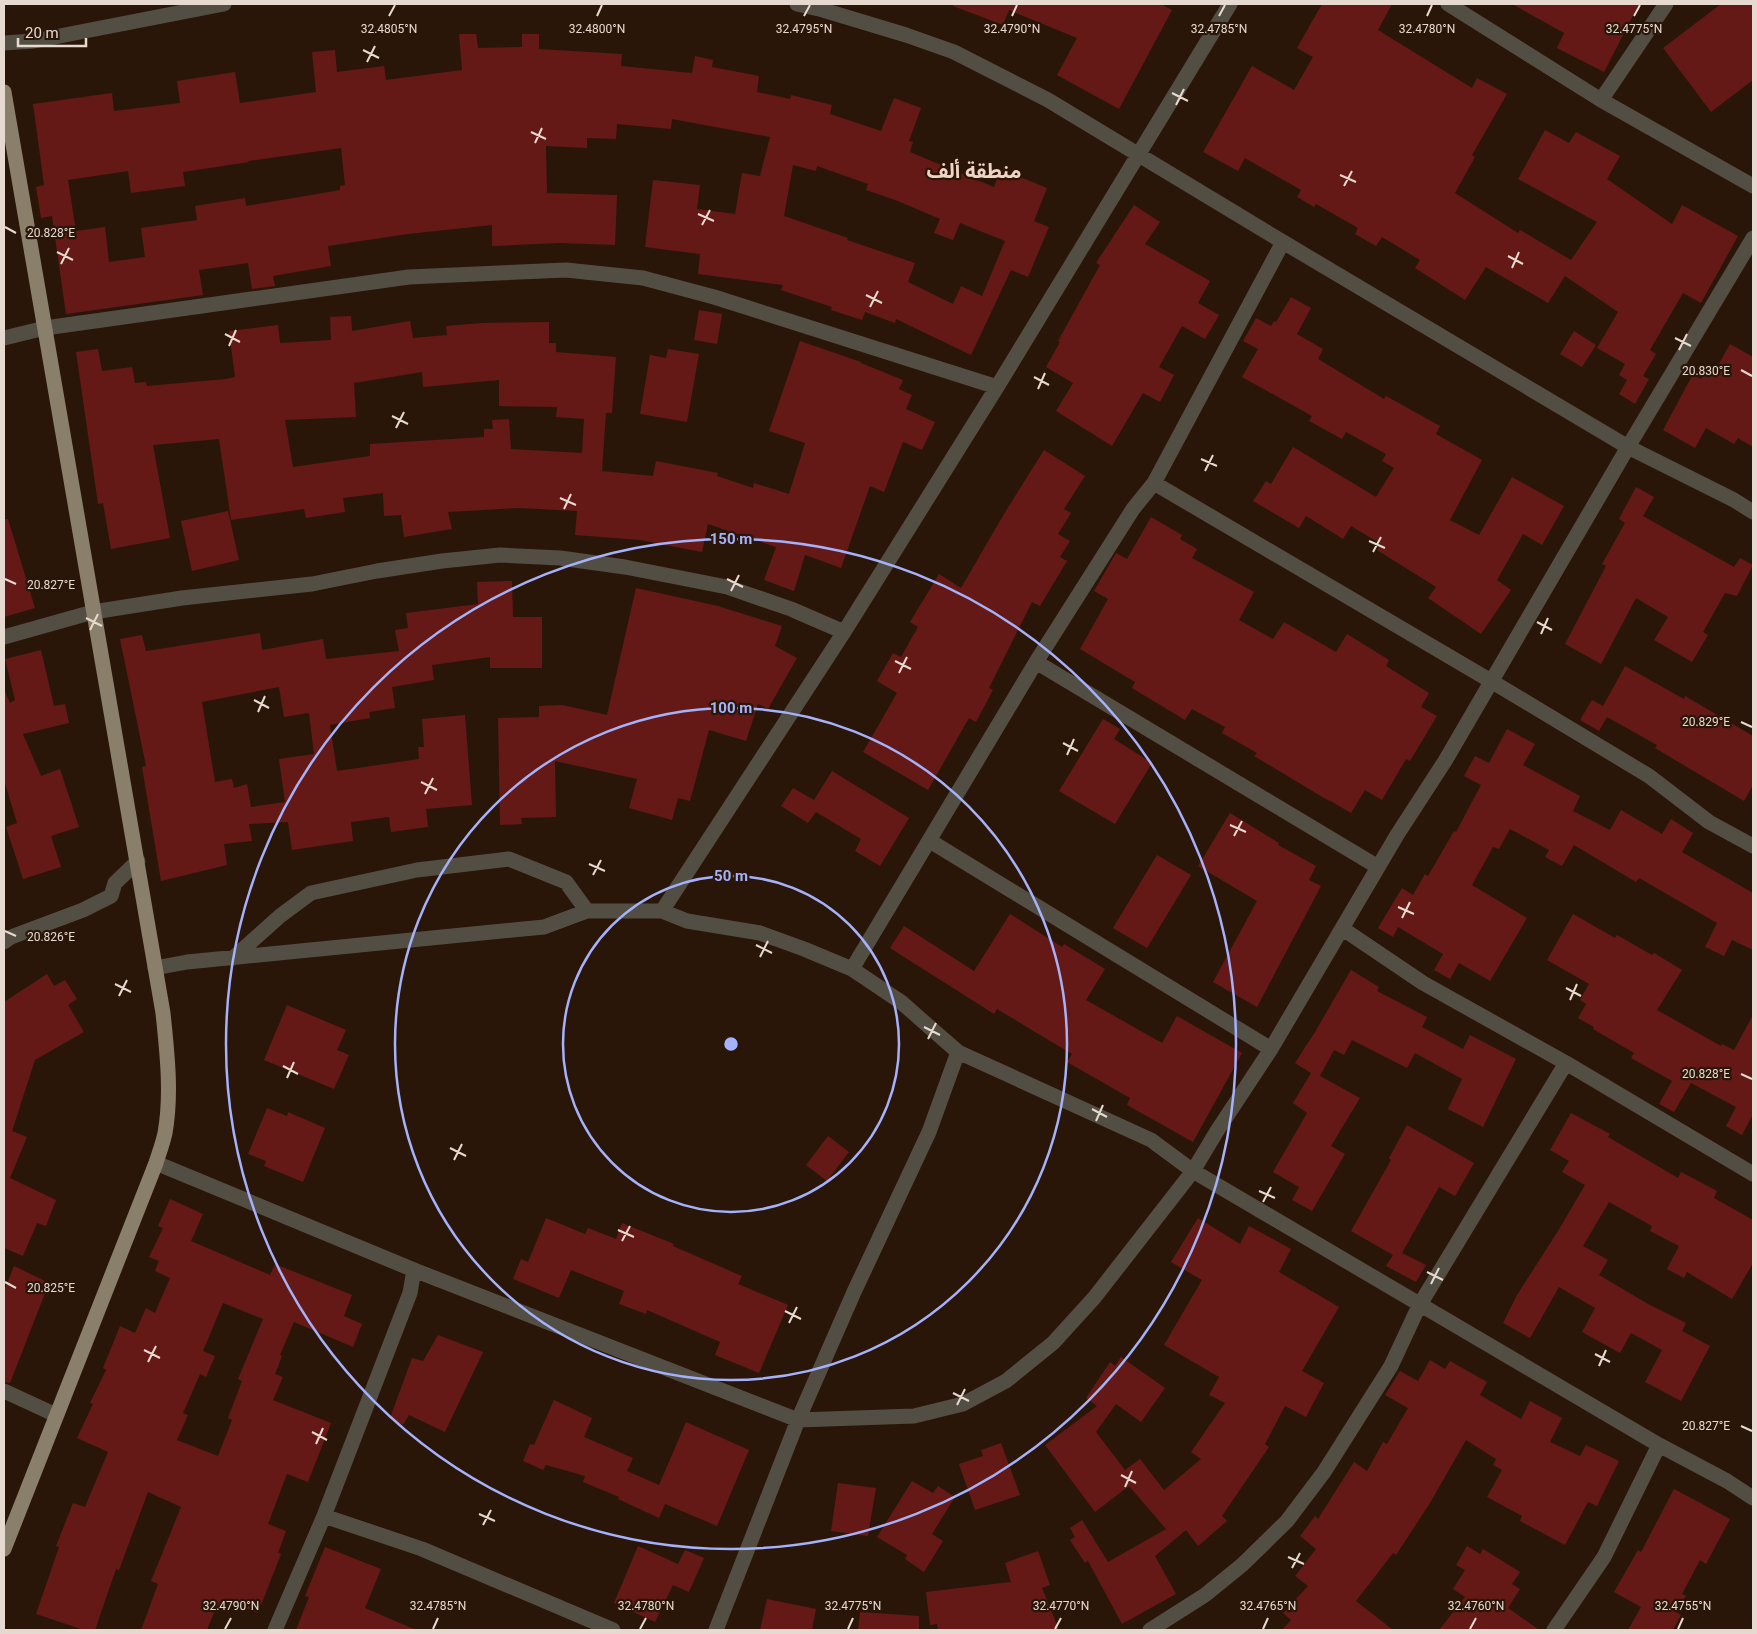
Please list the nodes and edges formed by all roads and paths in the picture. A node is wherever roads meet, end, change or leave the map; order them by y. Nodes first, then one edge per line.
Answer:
1 (224, 4) edge
2 (797, 4) edge
3 (1230, 4) edge
4 (1448, 4) edge
5 (1666, 4) edge
6 (189, 7) edge
7 (4, 43) edge
8 (4, 92) edge
9 (1601, 100) junction
10 (8, 140) edge
11 (1138, 154) junction
12 (1753, 186) edge
13 (1753, 238) edge
14 (1283, 242) junction
15 (45, 328) junction
16 (4, 338) edge
17 (997, 388) junction
18 (1628, 447) junction
19 (1154, 483) junction
20 (1753, 512) edge
21 (93, 612) junction
22 (844, 632) junction
23 (4, 637) edge
24 (1036, 662) junction
25 (1491, 680) junction
26 (930, 841) junction
27 (1753, 846) edge
28 (138, 861) junction
29 (1378, 867) junction
30 (587, 911) junction
31 (662, 911) junction
32 (1343, 929) junction
33 (4, 942) edge
34 (233, 958) junction
35 (155, 968) junction
36 (852, 969) junction
37 (1271, 1049) junction
38 (958, 1052) junction
39 (1566, 1063) junction
40 (156, 1162) junction
41 (1193, 1171) junction
42 (1753, 1174) edge
43 (414, 1270) junction
44 (1419, 1306) junction
45 (4, 1391) edge
46 (56, 1415) junction
47 (798, 1420) junction
48 (1659, 1445) junction
49 (1753, 1498) edge
50 (324, 1516) junction
51 (4, 1549) edge
52 (275, 1630) edge
53 (613, 1630) edge
54 (716, 1630) edge
55 (1150, 1630) edge
56 (1554, 1630) edge

1 - 6 street
2 - 11 street
3 - 11 street
4 - 9 street
5 - 9 street
6 - 7 street
8 - 10 main road
9 - 12 street
10 - 15 main road
11 - 14 street
11 - 17 street
13 - 18 street
14 - 18 street
14 - 19 street
15 - 16 street
15 - 17 street
15 - 21 main road
17 - 22 street
18 - 20 street
18 - 25 street
19 - 24 street
19 - 25 street
21 - 22 street
21 - 23 street
21 - 28 main road
22 - 31 street
24 - 26 street
24 - 29 street
25 - 27 street
25 - 29 street
26 - 36 street
26 - 37 street
28 - 33 street
28 - 35 main road
29 - 32 street
30 - 31 street
30 - 34 street
30 - 34 street
31 - 36 street
32 - 37 street
32 - 39 street
34 - 35 street
35 - 40 main road
36 - 38 street
37 - 41 street
38 - 41 street
38 - 47 street
39 - 42 street
39 - 44 street
40 - 43 street
40 - 46 main road
41 - 44 street
41 - 47 street
43 - 47 street
43 - 50 street
44 - 48 street
44 - 55 street
45 - 46 street
46 - 51 main road
47 - 54 street
48 - 49 street
48 - 56 street
50 - 52 street
50 - 53 street

